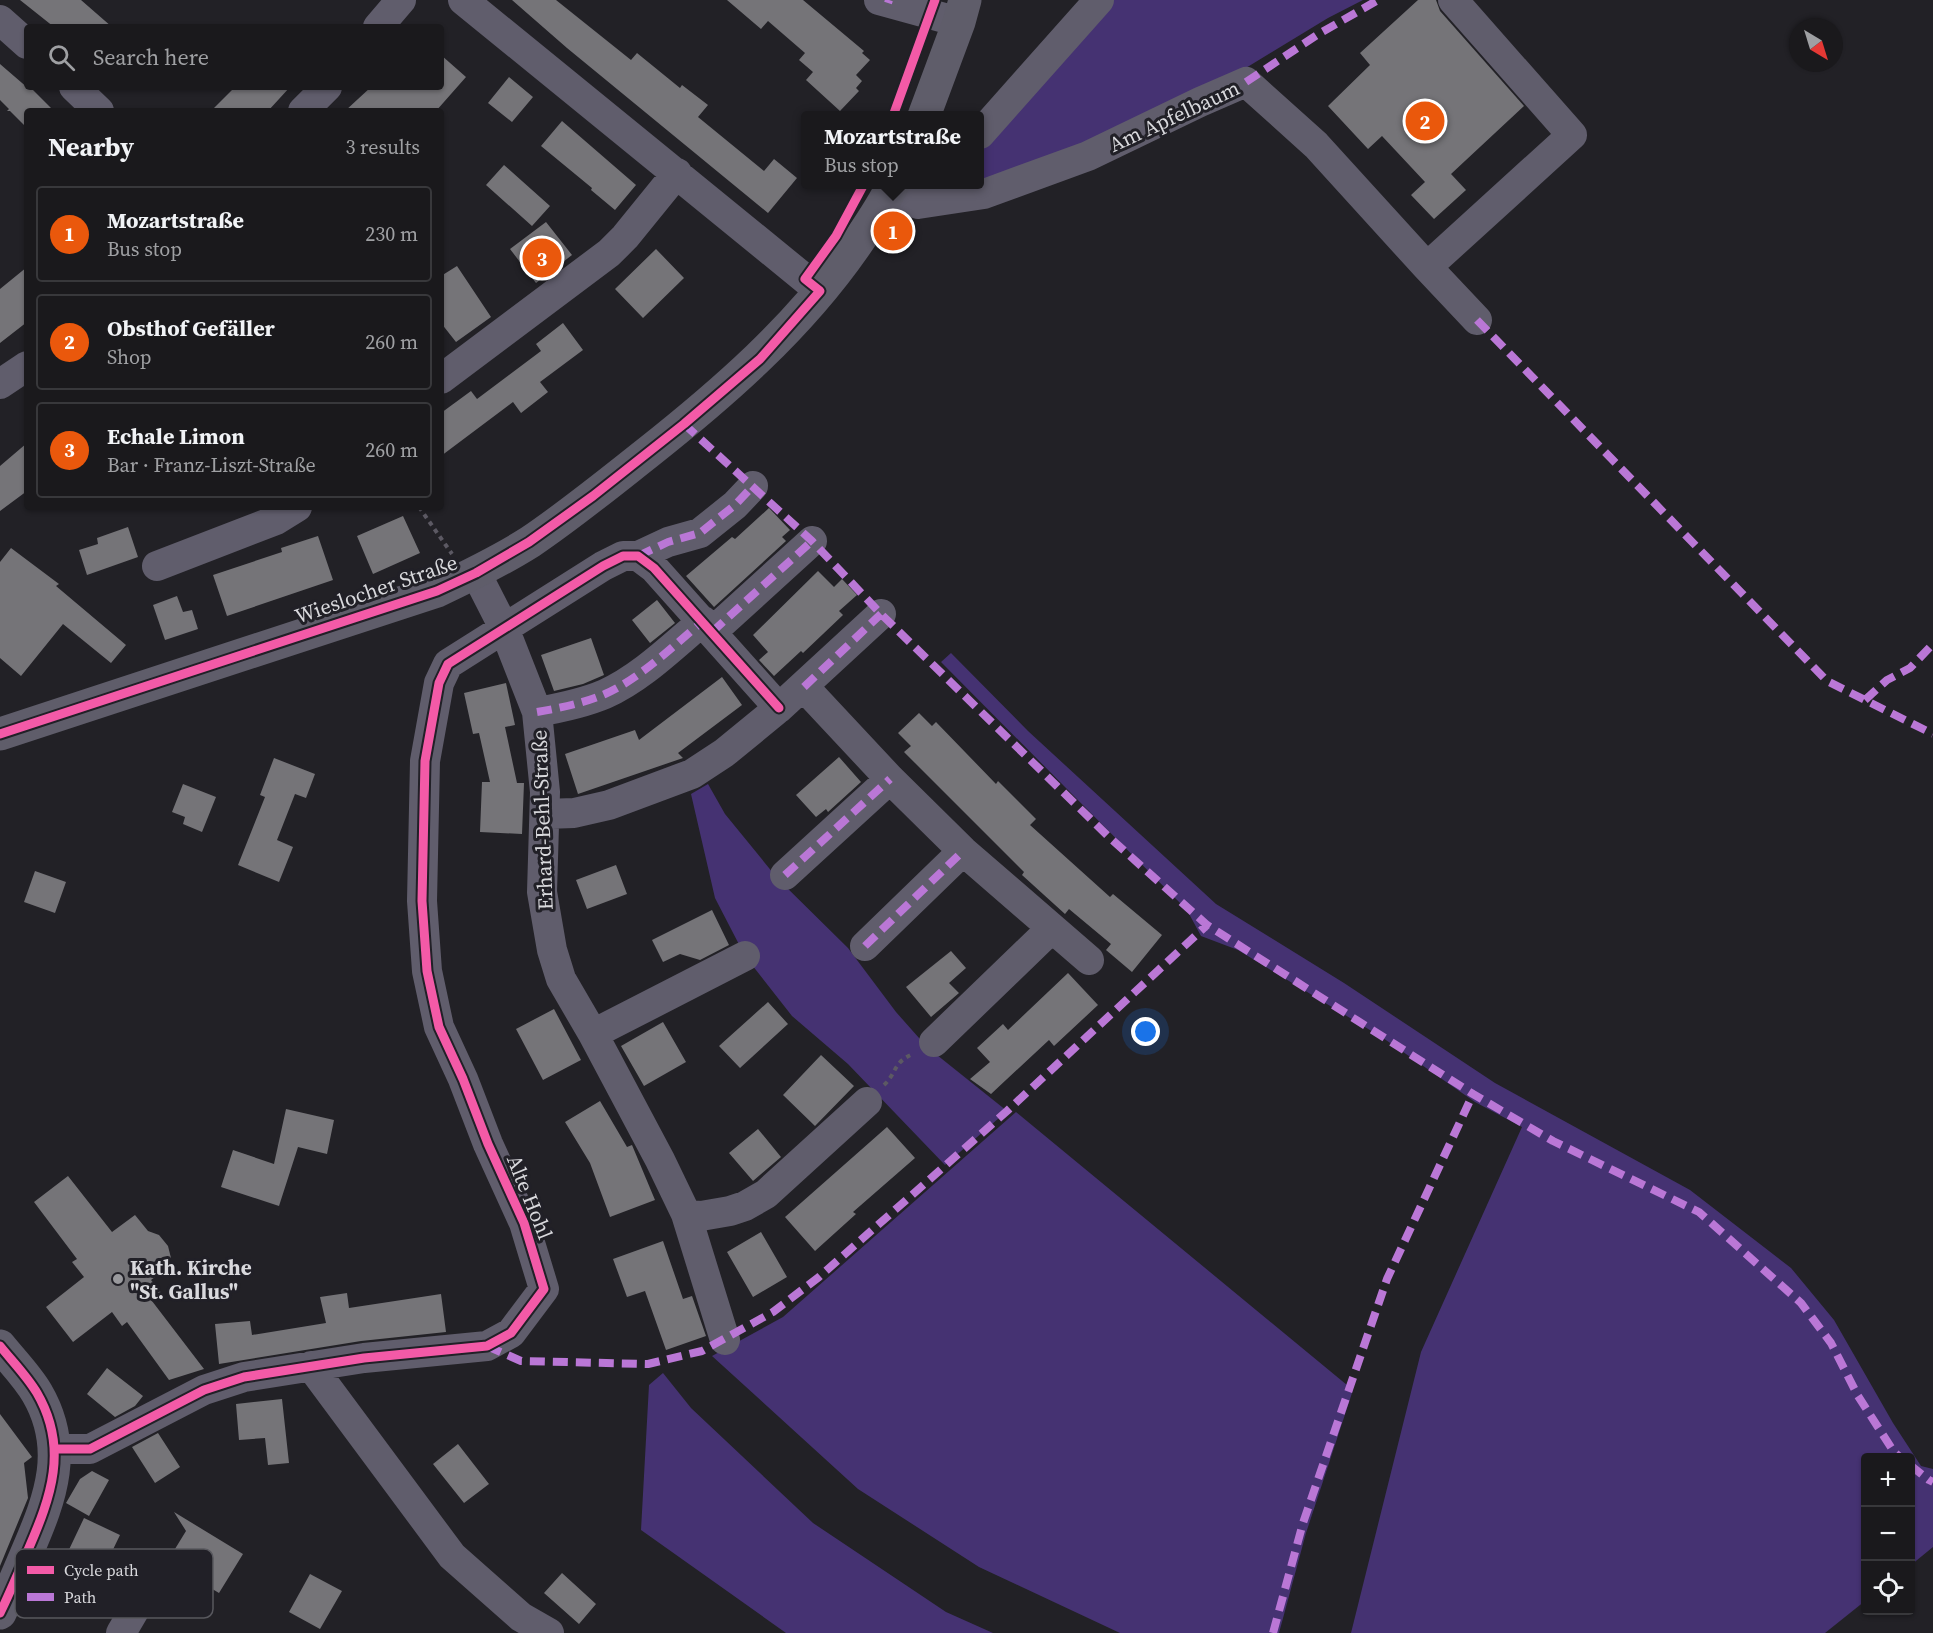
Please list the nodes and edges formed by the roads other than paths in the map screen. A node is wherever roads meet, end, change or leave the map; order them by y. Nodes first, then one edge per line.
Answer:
1 (401, 0) edge
2 (463, 0) edge
3 (879, 0) edge
4 (1099, 0) edge
5 (1453, 0) edge
6 (962, 11) edge
7 (0, 20) edge
8 (381, 24) edge
9 (24, 41) edge
10 (77, 90) edge
11 (324, 90) edge
12 (96, 108) edge
13 (306, 108) edge
14 (926, 111) edge
15 (984, 129) edge
16 (677, 173) junction
17 (909, 191) edge
18 (1426, 267) junction
19 (820, 291) junction
20 (1477, 320) dead end
21 (24, 368) edge
22 (444, 377) edge
23 (0, 384) edge
24 (753, 486) dead end
25 (292, 510) edge
26 (812, 540) dead end
27 (638, 556) junction
28 (157, 566) dead end
29 (472, 574) junction
30 (881, 614) dead end
31 (707, 627) junction
32 (504, 628) junction
33 (804, 687) junction
34 (779, 708) junction
35 (537, 712) junction
36 (0, 734) edge
37 (891, 779) junction
38 (545, 814) junction
39 (963, 851) junction
40 (785, 875) dead end
41 (1051, 929) junction
42 (865, 946) dead end
43 (745, 956) dead end
44 (1089, 960) dead end
45 (593, 1034) junction
46 (934, 1042) road end
47 (867, 1102) road end
48 (687, 1214) junction
49 (725, 1340) dead end
50 (0, 1346) edge
51 (311, 1366) junction
52 (55, 1449) junction
53 (28, 1549) edge
54 (15, 1579) edge
55 (0, 1613) edge
56 (130, 1618) edge
57 (121, 1633) edge
58 (549, 1633) edge

1 - 8 street
2 - 16 street
3 - 6 street
4 - 15 street
5 - 18 street
6 - 14 main road
7 - 9 street
10 - 12 street
11 - 13 street
16 - 19 street
16 - 22 street
17 - 18 street, Am Apfelbaum
17 - 19 main road, Wieslocher Straße
18 - 20 street, Am Apfelbaum
19 - 29 main road, Wieslocher Straße
21 - 23 street
24 - 27 street
25 - 28 street
26 - 31 street
27 - 31 street
27 - 32 street
29 - 32 street, Erhard-Behl-Straße
29 - 36 main road, Wieslocher Straße
30 - 33 street
31 - 34 street
31 - 35 street
32 - 35 street, Erhard-Behl-Straße
32 - 51 street, Alte Hohl
33 - 34 street
33 - 37 street
34 - 38 street
35 - 38 street, Erhard-Behl-Straße
37 - 39 street
37 - 40 street
38 - 45 street, Erhard-Behl-Straße
39 - 41 street
39 - 42 street
41 - 44 street
41 - 46 street
43 - 45 street
45 - 48 street, Erhard-Behl-Straße
47 - 48 street
48 - 49 street, Erhard-Behl-Straße
50 - 52 main road
51 - 52 street, Alte Hohl
51 - 58 street
52 - 53 main road
54 - 55 main road
56 - 57 street

